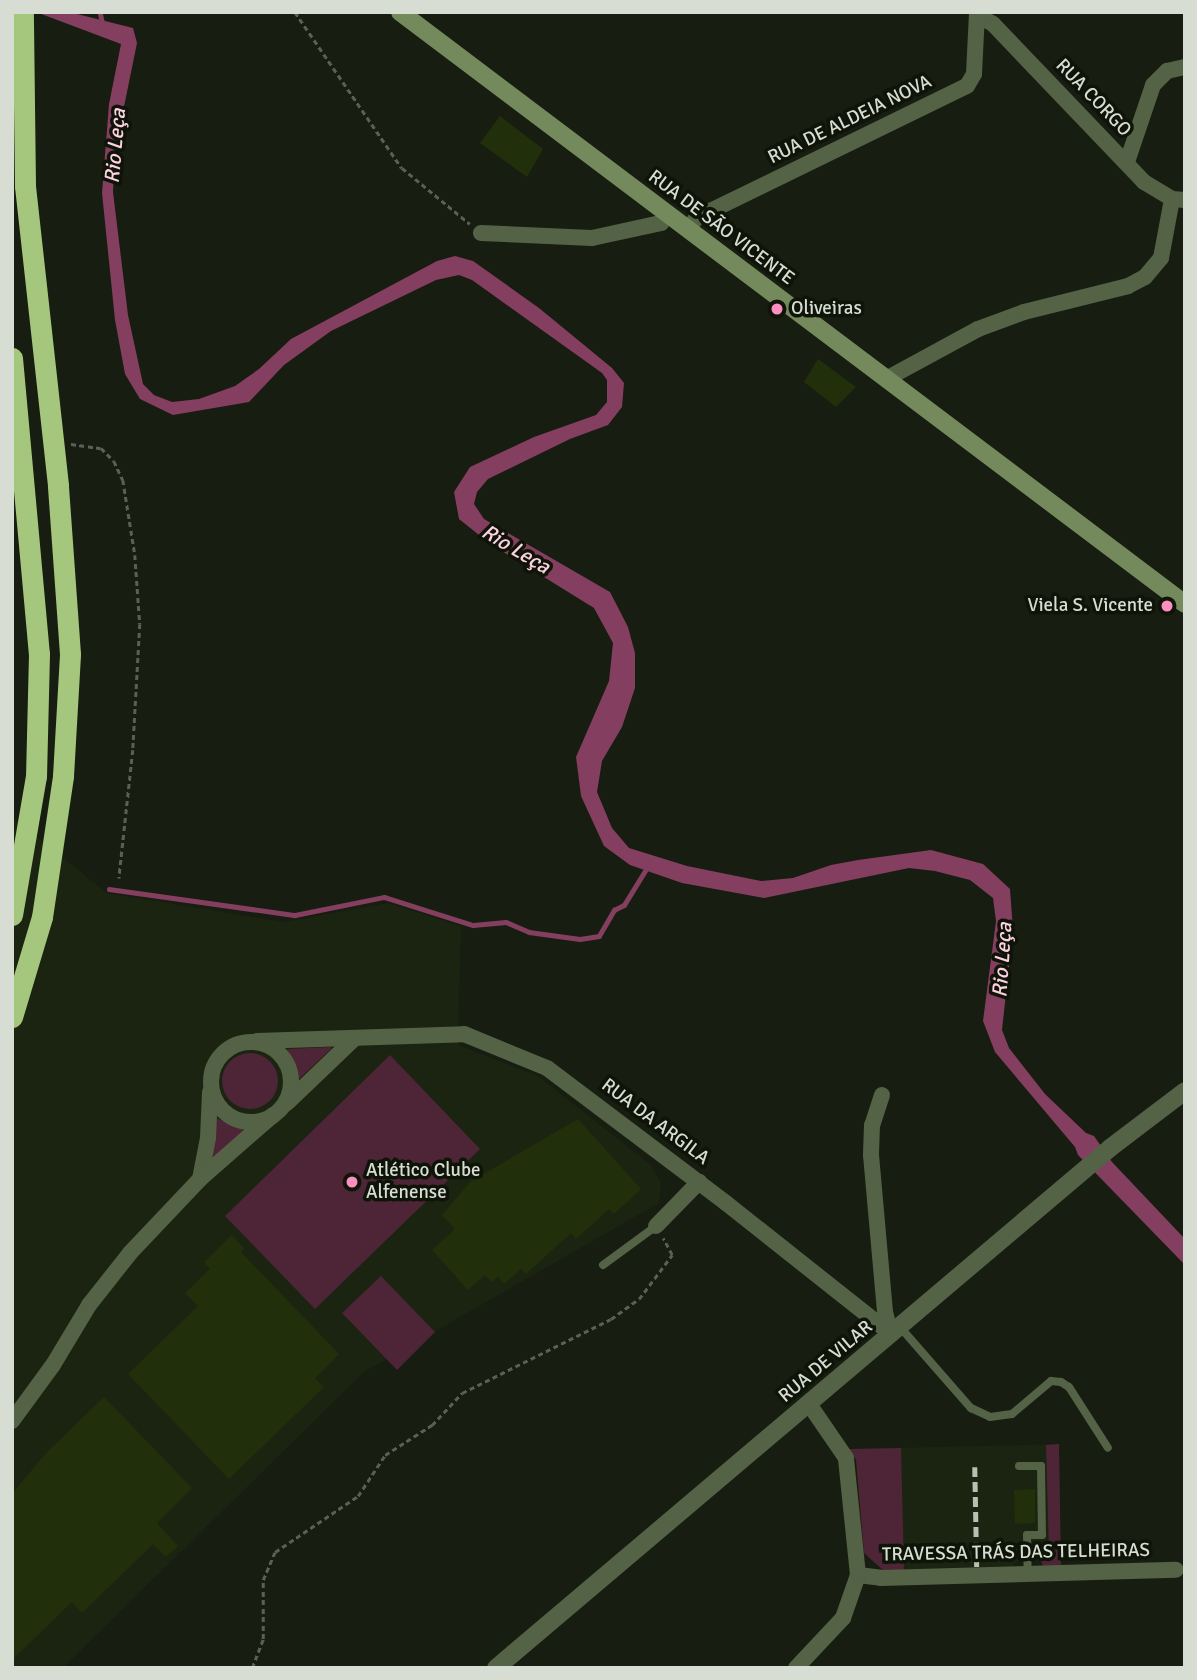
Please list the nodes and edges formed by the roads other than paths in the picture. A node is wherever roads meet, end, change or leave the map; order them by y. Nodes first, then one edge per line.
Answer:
1 (23, 12) edge
2 (400, 12) edge
3 (977, 13) edge
4 (1185, 67) edge
5 (1127, 162) junction
6 (1178, 199) edge
7 (667, 214) junction
8 (688, 230) junction
9 (481, 233) road end
10 (12, 358) edge
11 (886, 379) junction
12 (1185, 604) edge
13 (12, 915) edge
14 (12, 1017) edge
15 (355, 1038) junction
16 (257, 1041) junction
17 (211, 1078) junction
18 (1185, 1091) edge
19 (882, 1095) dead end
20 (278, 1111) junction
21 (200, 1180) junction
22 (699, 1182) junction
23 (656, 1226) joint
24 (603, 1265) dead end
25 (895, 1331) junction
26 (809, 1404) junction
27 (12, 1420) edge
28 (1108, 1448) dead end
29 (1020, 1466) dead end
30 (1176, 1570) dead end
31 (1028, 1574) junction
32 (858, 1575) junction
33 (496, 1668) edge
34 (796, 1668) edge

1 - 14 highway
2 - 7 main road, RUA DE SÃO VICENTE
3 - 5 street, RUA CORGO
3 - 8 street, RUA DE ALDEIA NOVA
4 - 5 street
5 - 6 street, RUA CORGO
6 - 11 street
7 - 8 main road, RUA DE SÃO VICENTE
7 - 9 street
8 - 11 main road, RUA DE SÃO VICENTE
10 - 13 highway
11 - 12 main road, RUA DE SÃO VICENTE
15 - 16 street, RUA DA ARGILA
15 - 20 street
15 - 22 street, RUA DA ARGILA
16 - 17 street, RUA DA ARGILA
16 - 20 street
17 - 20 street
17 - 21 street, RUA DA ARGILA
18 - 25 street, RUA DE VILAR
19 - 25 street
20 - 21 street
21 - 27 street
22 - 23 street
22 - 25 street, RUA DA ARGILA
23 - 24 lane
25 - 26 street, RUA DE VILAR
25 - 28 lane
26 - 32 street
26 - 33 street, RUA DE VILAR
29 - 31 lane
30 - 31 street, TRAVESSA TRÁS DAS TELHEIRAS
31 - 32 street, TRAVESSA TRÁS DAS TELHEIRAS
32 - 34 street

